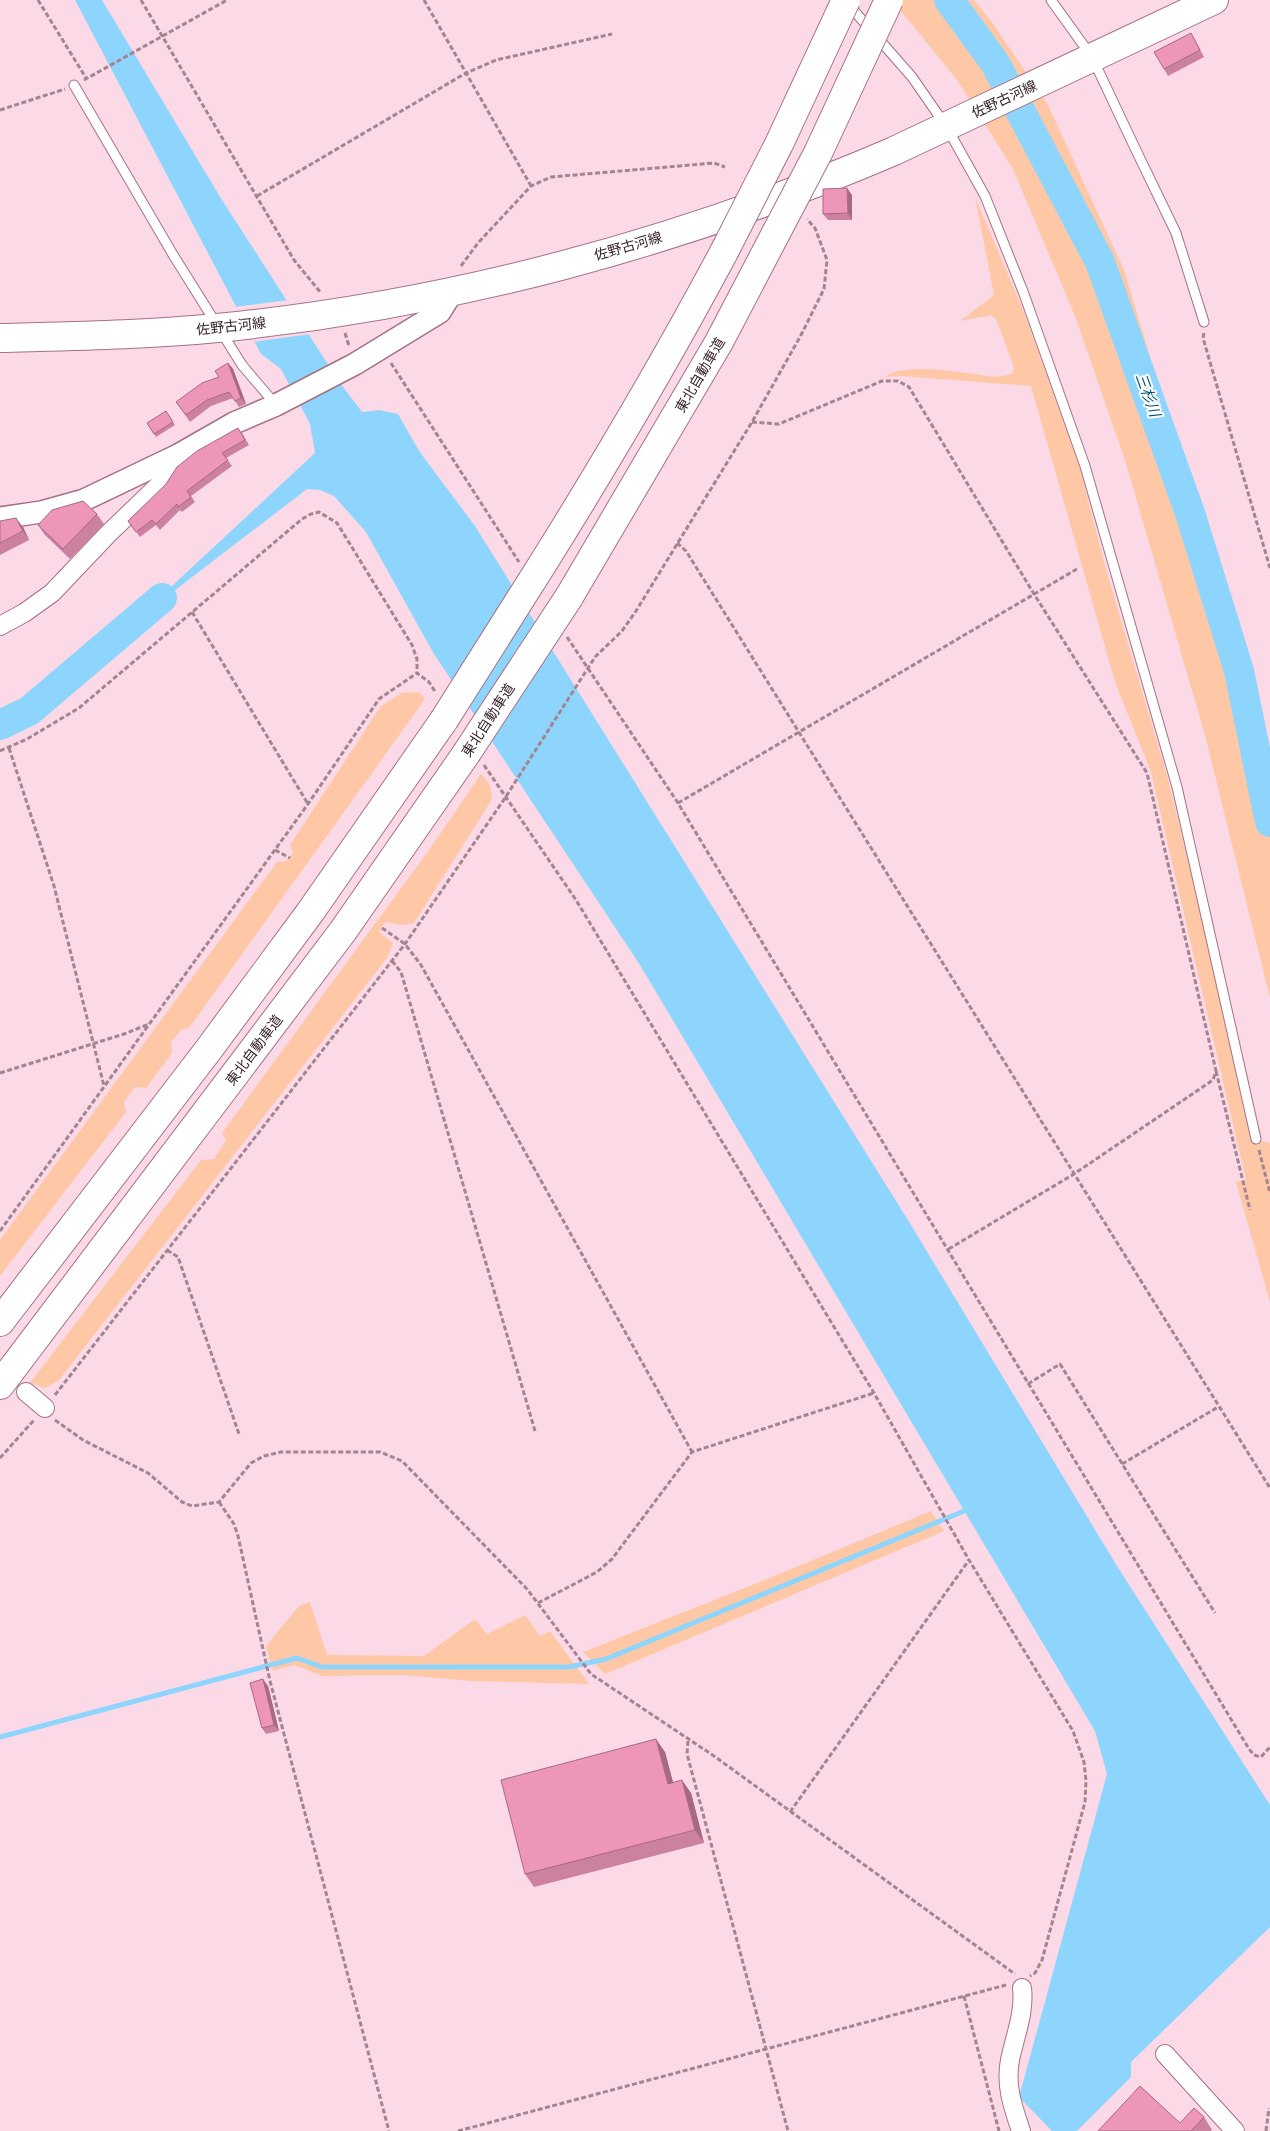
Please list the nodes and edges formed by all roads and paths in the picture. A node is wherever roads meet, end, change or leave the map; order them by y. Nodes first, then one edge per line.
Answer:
1 (38, 0) edge
2 (142, 0) edge
3 (227, 0) edge
4 (424, 0) edge
5 (846, 0) edge
6 (889, 0) edge
7 (1051, 0) edge
8 (1214, 0) edge
9 (163, 34) junction
10 (612, 34) dead end
11 (1088, 59) junction
12 (466, 73) junction
13 (86, 78) junction
14 (74, 85) junction
15 (0, 110) edge
16 (949, 125) junction
17 (725, 167) dead end
18 (531, 186) junction
19 (786, 195) junction
20 (256, 196) junction
21 (453, 291) junction
22 (328, 314) junction
23 (1204, 322) joint
24 (227, 327) junction
25 (0, 338) edge
26 (381, 348) junction
27 (346, 369) junction
28 (276, 405) junction
29 (752, 422) junction
30 (178, 455) junction
31 (0, 518) edge
32 (677, 543) junction
33 (532, 562) junction
34 (1077, 568) dead end
35 (1270, 568) edge
36 (1034, 594) junction
37 (192, 612) junction
38 (0, 626) edge
39 (562, 629) dead end
40 (588, 670) junction
41 (417, 673) junction
42 (442, 709) junction
43 (800, 732) junction
44 (8, 748) junction
45 (0, 751) edge
46 (474, 759) junction
47 (505, 798) junction
48 (678, 803) junction
49 (308, 804) junction
50 (275, 850) junction
51 (290, 858) dead end
52 (382, 928) dead end
53 (405, 944) junction
54 (392, 961) junction
55 (150, 1024) junction
56 (94, 1043) junction
57 (1216, 1071) junction
58 (0, 1072) edge
59 (104, 1086) junction
60 (1256, 1139) joint
61 (1074, 1174) junction
62 (1270, 1193) edge
63 (1250, 1210) dead end
64 (0, 1231) edge
65 (167, 1250) junction
66 (947, 1250) junction
67 (0, 1322) edge
68 (1028, 1384) junction
69 (13, 1388) edge
70 (874, 1393) junction
71 (1218, 1407) junction
72 (44, 1408) junction
73 (535, 1431) dead end
74 (239, 1434) dead end
75 (692, 1452) junction
76 (0, 1458) edge
77 (1122, 1464) junction
78 (1270, 1488) edge
79 (219, 1502) junction
80 (969, 1560) junction
81 (538, 1603) junction
82 (1215, 1614) dead end
83 (688, 1741) junction
84 (1270, 1747) edge
85 (790, 1812) junction
86 (1019, 1981) junction
87 (964, 1996) junction
88 (766, 2048) junction
89 (1165, 2054) dead end
90 (1270, 2108) edge
91 (389, 2131) edge
92 (458, 2131) edge
93 (788, 2131) edge
94 (999, 2131) edge
95 (1021, 2131) edge
96 (1235, 2131) edge
97 (1266, 2131) edge

1 - 13 path
2 - 9 path
3 - 9 path
4 - 12 path
5 - 16 lane
5 - 33 main road, bridge
6 - 46 main road, 東北自動車道, bridge
7 - 11 lane
8 - 11 main road, 佐野古河線
9 - 13 path
9 - 20 path
10 - 12 path
11 - 16 main road, 佐野古河線
11 - 23 lane
12 - 18 path
12 - 20 path
13 - 14 path
14 - 15 path
14 - 24 lane
16 - 19 main road, 佐野古河線
16 - 60 lane
17 - 18 path
18 - 21 path
19 - 21 main road, 佐野古河線
19 - 29 path
20 - 22 path
21 - 22 main road, 佐野古河線
21 - 26 street
22 - 24 main road, 佐野古河線
22 - 27 path
23 - 35 path
24 - 25 main road, 佐野古河線
24 - 28 lane
26 - 27 street
26 - 33 path
27 - 28 street
28 - 30 street
29 - 32 path
29 - 36 path
30 - 31 street
30 - 38 street
32 - 40 path
32 - 43 path
33 - 42 main road, bridge
34 - 36 path
36 - 43 path
36 - 57 path
37 - 41 path
37 - 44 path
37 - 49 path
39 - 40 path
40 - 47 path
40 - 48 path
41 - 42 path
41 - 49 path
42 - 67 main road
43 - 48 path
43 - 61 path
44 - 45 path
44 - 56 path
46 - 47 path
46 - 69 main road, 東北自動車道
47 - 53 path
47 - 70 path
48 - 66 path
49 - 50 path
50 - 51 path
50 - 55 path
52 - 53 path
53 - 54 path
53 - 75 path
54 - 65 path
54 - 73 path
55 - 56 path
55 - 59 path
56 - 58 path
56 - 59 path
57 - 61 path
57 - 63 path
59 - 64 path
60 - 62 path
61 - 66 path
61 - 71 path
65 - 72 path
65 - 74 path
66 - 68 path
68 - 77 path
68 - 84 path
69 - 72 street
70 - 75 path
70 - 80 path
71 - 77 path
71 - 78 path
72 - 76 path
72 - 79 path
75 - 81 path
77 - 82 path
79 - 81 path
79 - 91 path
80 - 85 path
80 - 86 path
81 - 83 path
83 - 85 path
83 - 88 path
85 - 86 path
86 - 87 path
86 - 95 street
87 - 88 path
87 - 94 path
88 - 92 path
88 - 93 path
89 - 96 street
90 - 97 path

